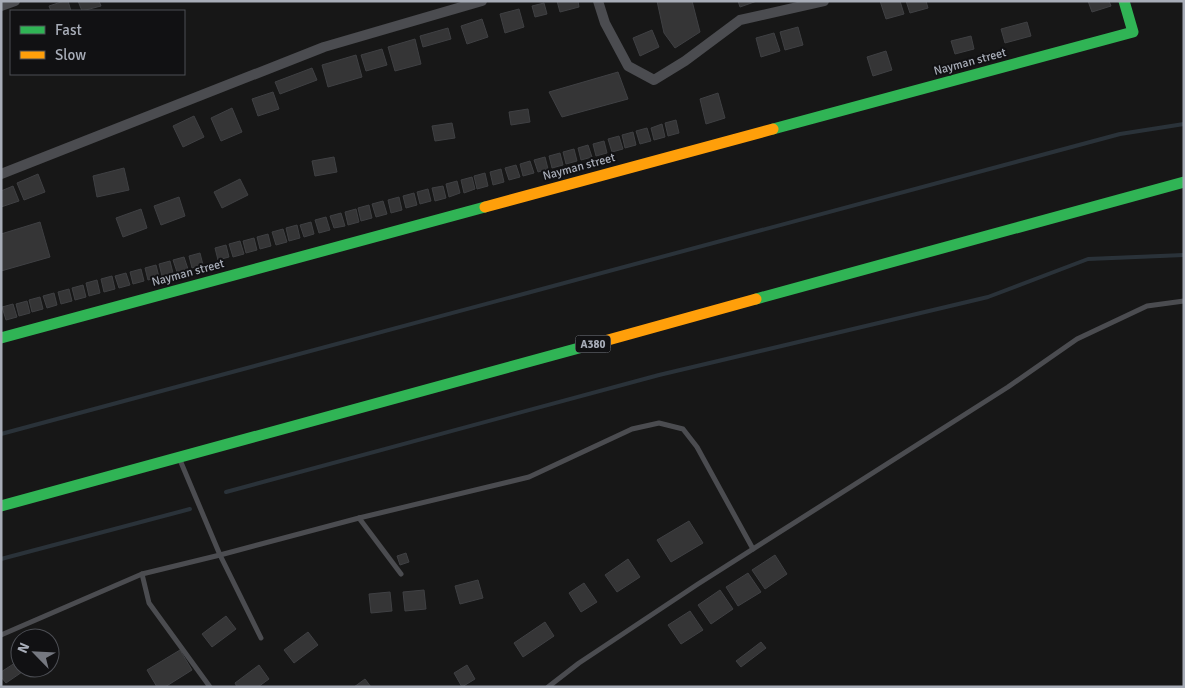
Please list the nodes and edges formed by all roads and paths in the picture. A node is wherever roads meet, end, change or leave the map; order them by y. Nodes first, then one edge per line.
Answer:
1 (15, 1) edge
2 (482, 1) edge
3 (598, 1) edge
4 (824, 1) edge
5 (1124, 1) edge
6 (1, 6) edge
7 (1, 174) edge
8 (1184, 182) edge
9 (1184, 301) edge
10 (1, 338) edge
11 (179, 457) junction
12 (1, 506) edge
13 (359, 518) junction
14 (753, 549) junction
15 (220, 555) junction
16 (142, 574) junction
17 (401, 574) dead end
18 (1, 636) edge
19 (261, 638) dead end
20 (210, 687) edge
21 (548, 687) edge

1 - 6 street
2 - 7 street
3 - 4 street
5 - 10 main road, Nayman street
8 - 11 main road, A380
9 - 14 lane
11 - 12 main road, A380
11 - 15 lane
13 - 14 lane
13 - 15 lane
13 - 17 lane
14 - 21 lane
15 - 16 lane
15 - 19 lane
16 - 18 lane
16 - 20 lane

